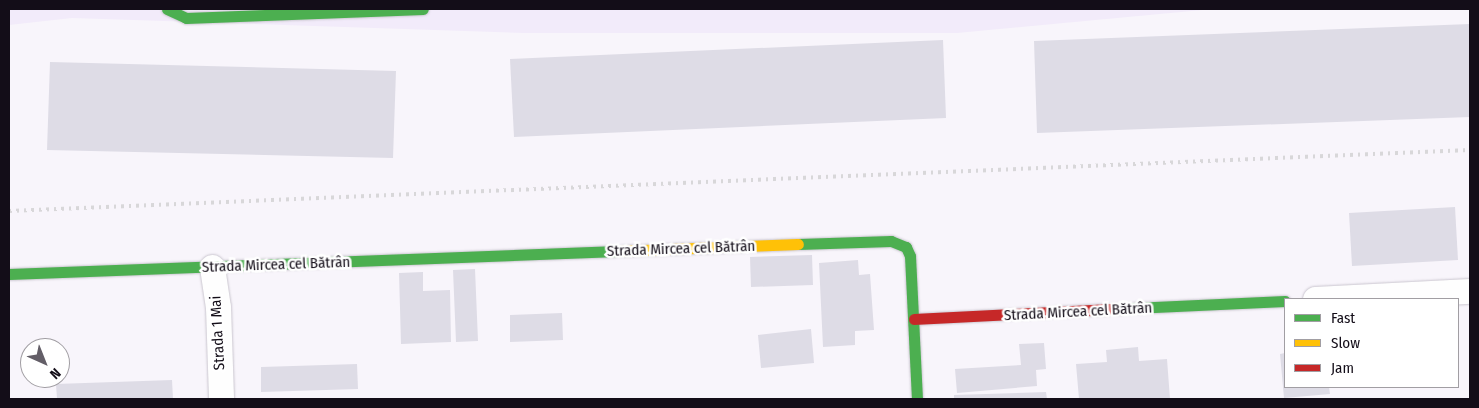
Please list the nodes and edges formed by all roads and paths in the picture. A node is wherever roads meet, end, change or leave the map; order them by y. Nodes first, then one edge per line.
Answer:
1 (167, 9) edge
2 (423, 9) edge
3 (212, 267) junction
4 (9, 274) edge
5 (1470, 291) edge
6 (1334, 298) edge
7 (1284, 301) edge
8 (914, 319) junction
9 (221, 399) edge
10 (917, 399) edge

1 - 2 street
3 - 4 street, Strada Mircea cel Bătrân
3 - 8 street, Strada Mircea cel Bătrân
3 - 9 street, Strada 1 Mai
5 - 6 street
7 - 8 street, Strada Mircea cel Bătrân
8 - 10 street

